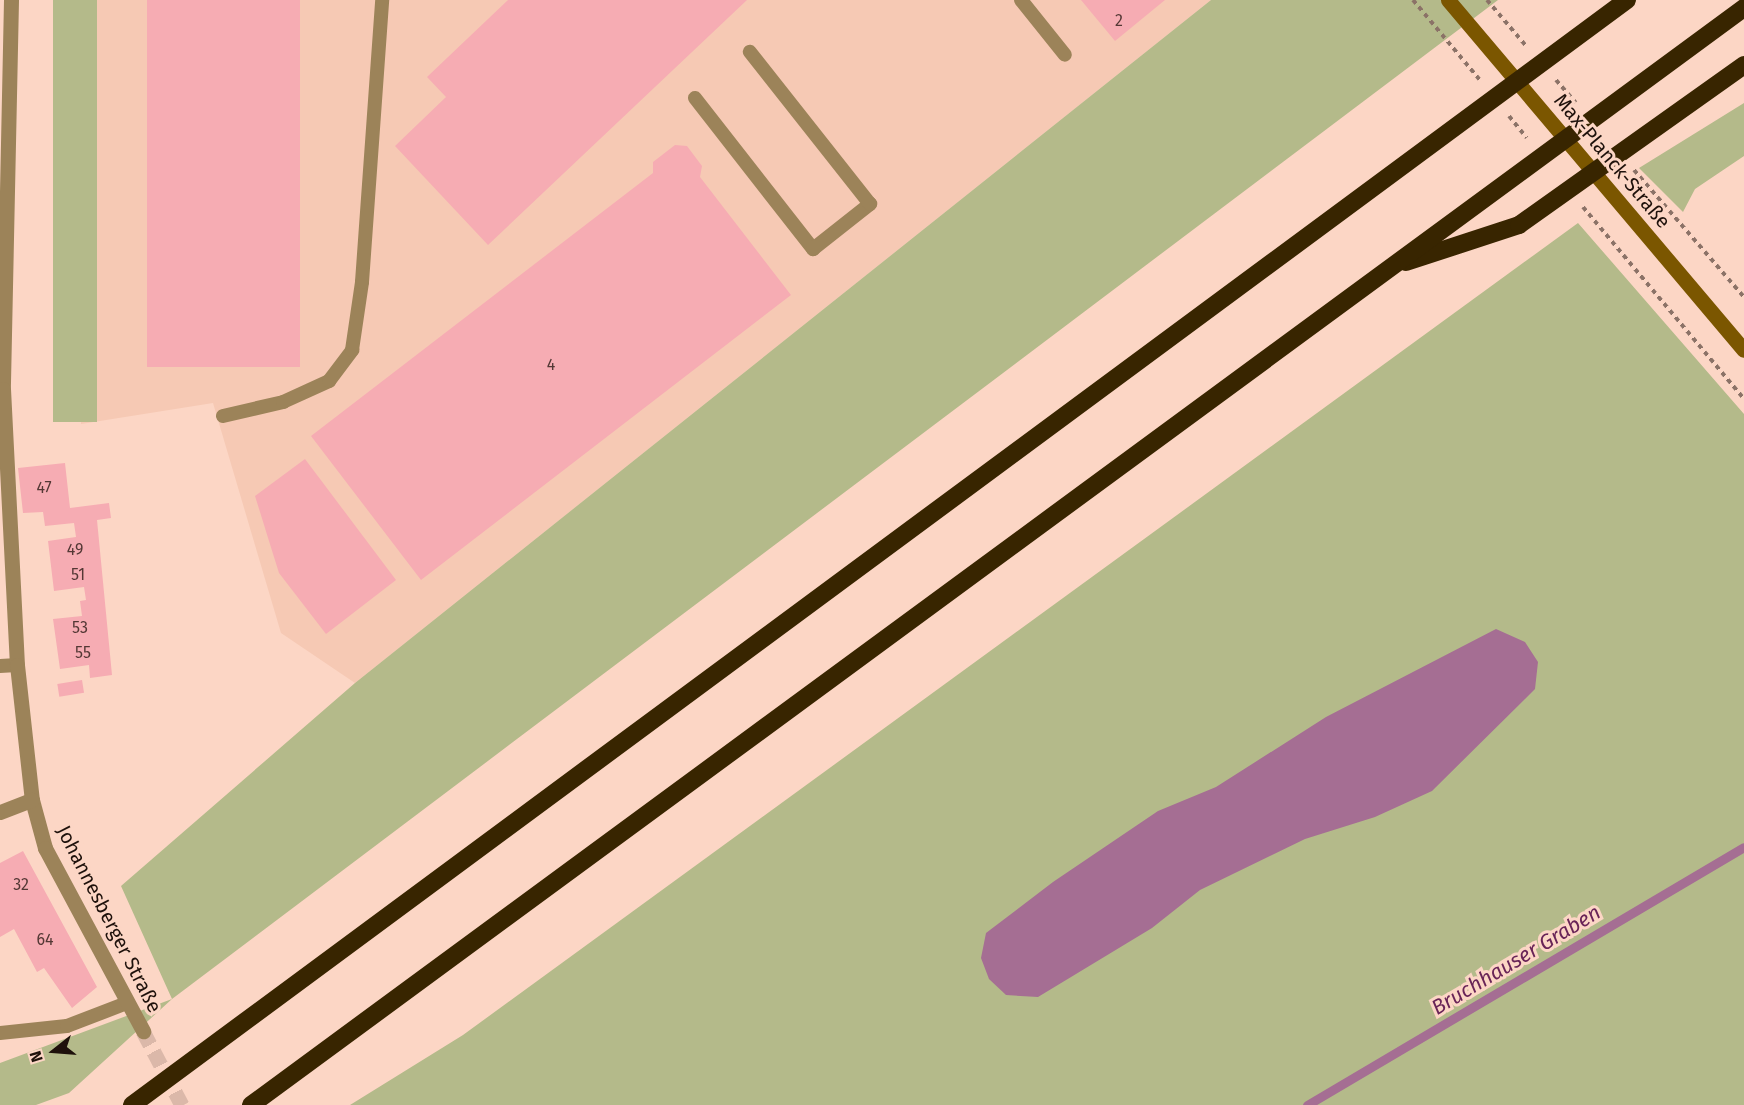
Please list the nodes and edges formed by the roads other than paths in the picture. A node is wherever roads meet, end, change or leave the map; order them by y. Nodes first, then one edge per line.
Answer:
1 (11, 0) edge
2 (382, 0) edge
3 (1021, 0) edge
4 (1448, 0) edge
5 (1627, 0) edge
6 (1744, 9) edge
7 (5, 50) edge
8 (750, 52) dead end
9 (1065, 55) dead end
10 (1744, 65) edge
11 (696, 98) dead end
12 (1390, 267) junction
13 (1744, 350) edge
14 (223, 416) dead end
15 (17, 665) junction
16 (0, 666) edge
17 (32, 800) junction
18 (0, 812) edge
19 (127, 1003) junction
20 (142, 1031) tunnel mouth
21 (0, 1033) edge
22 (132, 1105) edge
23 (251, 1105) edge

1 - 7 street, Johannesberger Straße
2 - 14 lane
3 - 9 lane
4 - 13 street, Max-Planck-Straße
5 - 22 highway
6 - 12 highway
7 - 15 street, Johannesberger Straße
8 - 11 lane
10 - 12 highway
12 - 23 highway
15 - 16 lane
15 - 17 street, Johannesberger Straße
17 - 18 street
17 - 19 street, Johannesberger Straße
19 - 20 street, Johannesberger Straße
19 - 21 lane

